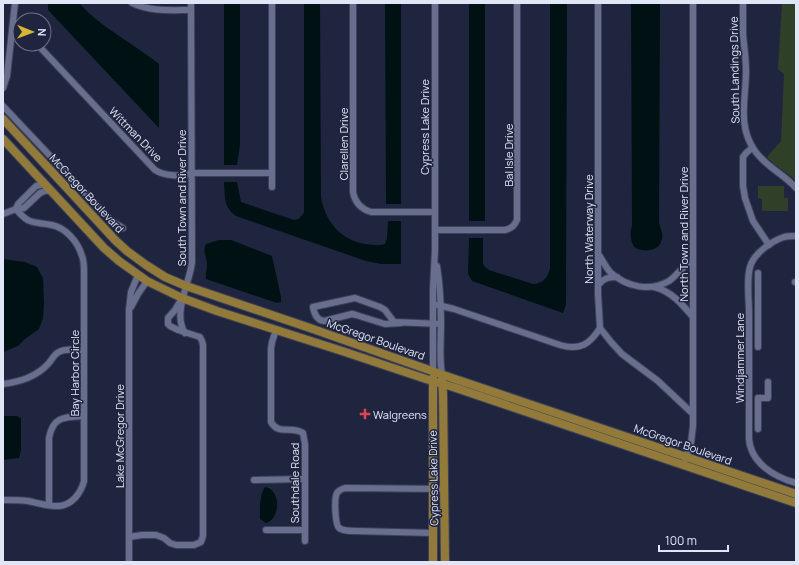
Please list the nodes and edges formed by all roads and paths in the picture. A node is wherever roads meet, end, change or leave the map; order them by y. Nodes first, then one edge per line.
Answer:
1 (132, 3) edge
2 (272, 3) edge
3 (353, 3) edge
4 (435, 3) edge
5 (517, 3) edge
6 (598, 3) edge
7 (693, 3) edge
8 (743, 3) edge
9 (191, 6) edge
10 (12, 35) edge
11 (44, 52) edge
12 (3, 88) edge
13 (3, 106) edge
14 (3, 120) edge
15 (3, 139) edge
16 (752, 148) junction
17 (191, 173) junction
18 (272, 173) junction
19 (47, 187) junction
20 (272, 187) dead end
21 (796, 188) edge
22 (81, 204) junction
23 (16, 209) junction
24 (435, 212) junction
25 (3, 214) edge
26 (123, 228) dead end
27 (435, 230) junction
28 (796, 236) edge
29 (769, 245) junction
30 (435, 250) junction
31 (599, 255) junction
32 (693, 262) junction
33 (758, 273) dead end
34 (138, 275) junction
35 (617, 276) junction
36 (147, 281) junction
37 (598, 284) junction
38 (186, 286) junction
39 (653, 286) junction
40 (182, 298) junction
41 (433, 304) junction
42 (441, 306) junction
43 (129, 310) junction
44 (693, 317) junction
45 (401, 323) junction
46 (433, 324) junction
47 (441, 324) junction
48 (749, 326) junction
49 (758, 326) junction
50 (600, 328) junction
51 (276, 330) junction
52 (186, 333) junction
53 (334, 336) junction
54 (758, 347) dead end
55 (84, 350) junction
56 (433, 371) junction
57 (442, 374) junction
58 (433, 382) junction
59 (768, 382) dead end
60 (3, 384) edge
61 (442, 384) junction
62 (749, 398) junction
63 (758, 398) junction
64 (693, 414) junction
65 (84, 416) junction
66 (758, 429) dead end
67 (685, 461) junction
68 (305, 479) junction
69 (254, 480) dead end
70 (796, 483) edge
71 (433, 489) junction
72 (444, 489) junction
73 (796, 494) edge
74 (3, 500) edge
75 (796, 503) edge
76 (49, 505) junction
77 (266, 530) dead end
78 (305, 530) junction
79 (434, 533) junction
80 (129, 537) junction
81 (305, 541) dead end
82 (129, 562) edge
83 (433, 562) edge
84 (445, 562) edge

1 - 9 street
2 - 18 street
3 - 24 street, Clarellen Drive
4 - 24 street, Cypress Lake Drive
5 - 27 street, Bal Isle Drive
6 - 31 street, North Waterway Drive
7 - 32 street, North Town and River Drive
8 - 16 street, South Landings Drive
9 - 17 street, South Town and River Drive
10 - 12 street
11 - 17 street, Wittman Drive
13 - 26 street
14 - 22 main road, McGregor Boulevard
15 - 19 main road, McGregor Boulevard
16 - 21 street, South Landings Drive
16 - 29 street
17 - 18 street, Wittman Drive
17 - 38 street, South Town and River Drive
18 - 20 street
19 - 22 main road
19 - 23 street
19 - 34 main road, McGregor Boulevard
22 - 38 main road, McGregor Boulevard
23 - 25 street
23 - 55 street, Bay Harbor Circle
24 - 27 street, Cypress Lake Drive
27 - 30 street, Cypress Lake Drive
28 - 29 street, Windjammer Lane
29 - 48 street, Windjammer Lane
30 - 41 street, Cypress Lake Drive
30 - 42 street, Cypress Lake Drive
31 - 35 street
31 - 37 street, North Waterway Drive
32 - 39 street
32 - 44 street, North Town and River Drive
33 - 49 street
34 - 36 main road, McGregor Boulevard
34 - 43 street, Lake McGregor Drive
35 - 37 street
35 - 39 street
36 - 40 main road, McGregor Boulevard
36 - 43 street, Lake McGregor Drive
37 - 50 street, North Waterway Drive
38 - 40 street, South Town and River Drive
38 - 53 main road, McGregor Boulevard
39 - 44 street
40 - 51 main road, McGregor Boulevard
40 - 52 street, South Town and River Drive
40 - 52 street
41 - 42 street
41 - 46 street, Cypress Lake Drive
42 - 47 street, Cypress Lake Drive
42 - 50 street
43 - 80 street, Lake McGregor Drive
44 - 64 street, North Town and River Drive
45 - 45 street
45 - 46 street
46 - 47 street
46 - 56 street, Cypress Lake Drive
47 - 57 street, Cypress Lake Drive
48 - 49 street
48 - 62 street, Windjammer Lane
49 - 54 street
50 - 64 street
51 - 53 main road
51 - 58 main road, McGregor Boulevard
51 - 68 street, Southdale Road
52 - 80 street
53 - 56 main road, McGregor Boulevard
55 - 60 street
55 - 65 street, Bay Harbor Circle
56 - 57 main road, McGregor Boulevard
56 - 58 main road, Cypress Lake Drive
57 - 61 main road, Cypress Lake Drive
57 - 67 main road, McGregor Boulevard
58 - 61 main road, McGregor Boulevard
58 - 71 main road, Cypress Lake Drive
59 - 63 street
61 - 67 main road, McGregor Boulevard
61 - 72 main road, Cypress Lake Drive
62 - 63 street
62 - 70 street, Windjammer Lane
63 - 66 street
64 - 67 street, North Town and River Drive
65 - 76 street, Bay Harbor Circle
65 - 76 street
67 - 73 main road, McGregor Boulevard
67 - 75 main road, McGregor Boulevard
68 - 69 street
68 - 78 street, Southdale Road
71 - 72 street
71 - 79 main road, Cypress Lake Drive
71 - 79 street
72 - 84 main road, Cypress Lake Drive
74 - 76 street, Bay Harbor Circle
77 - 78 street
78 - 81 street, Southdale Road
79 - 83 main road, Cypress Lake Drive
80 - 82 street, Lake McGregor Drive

